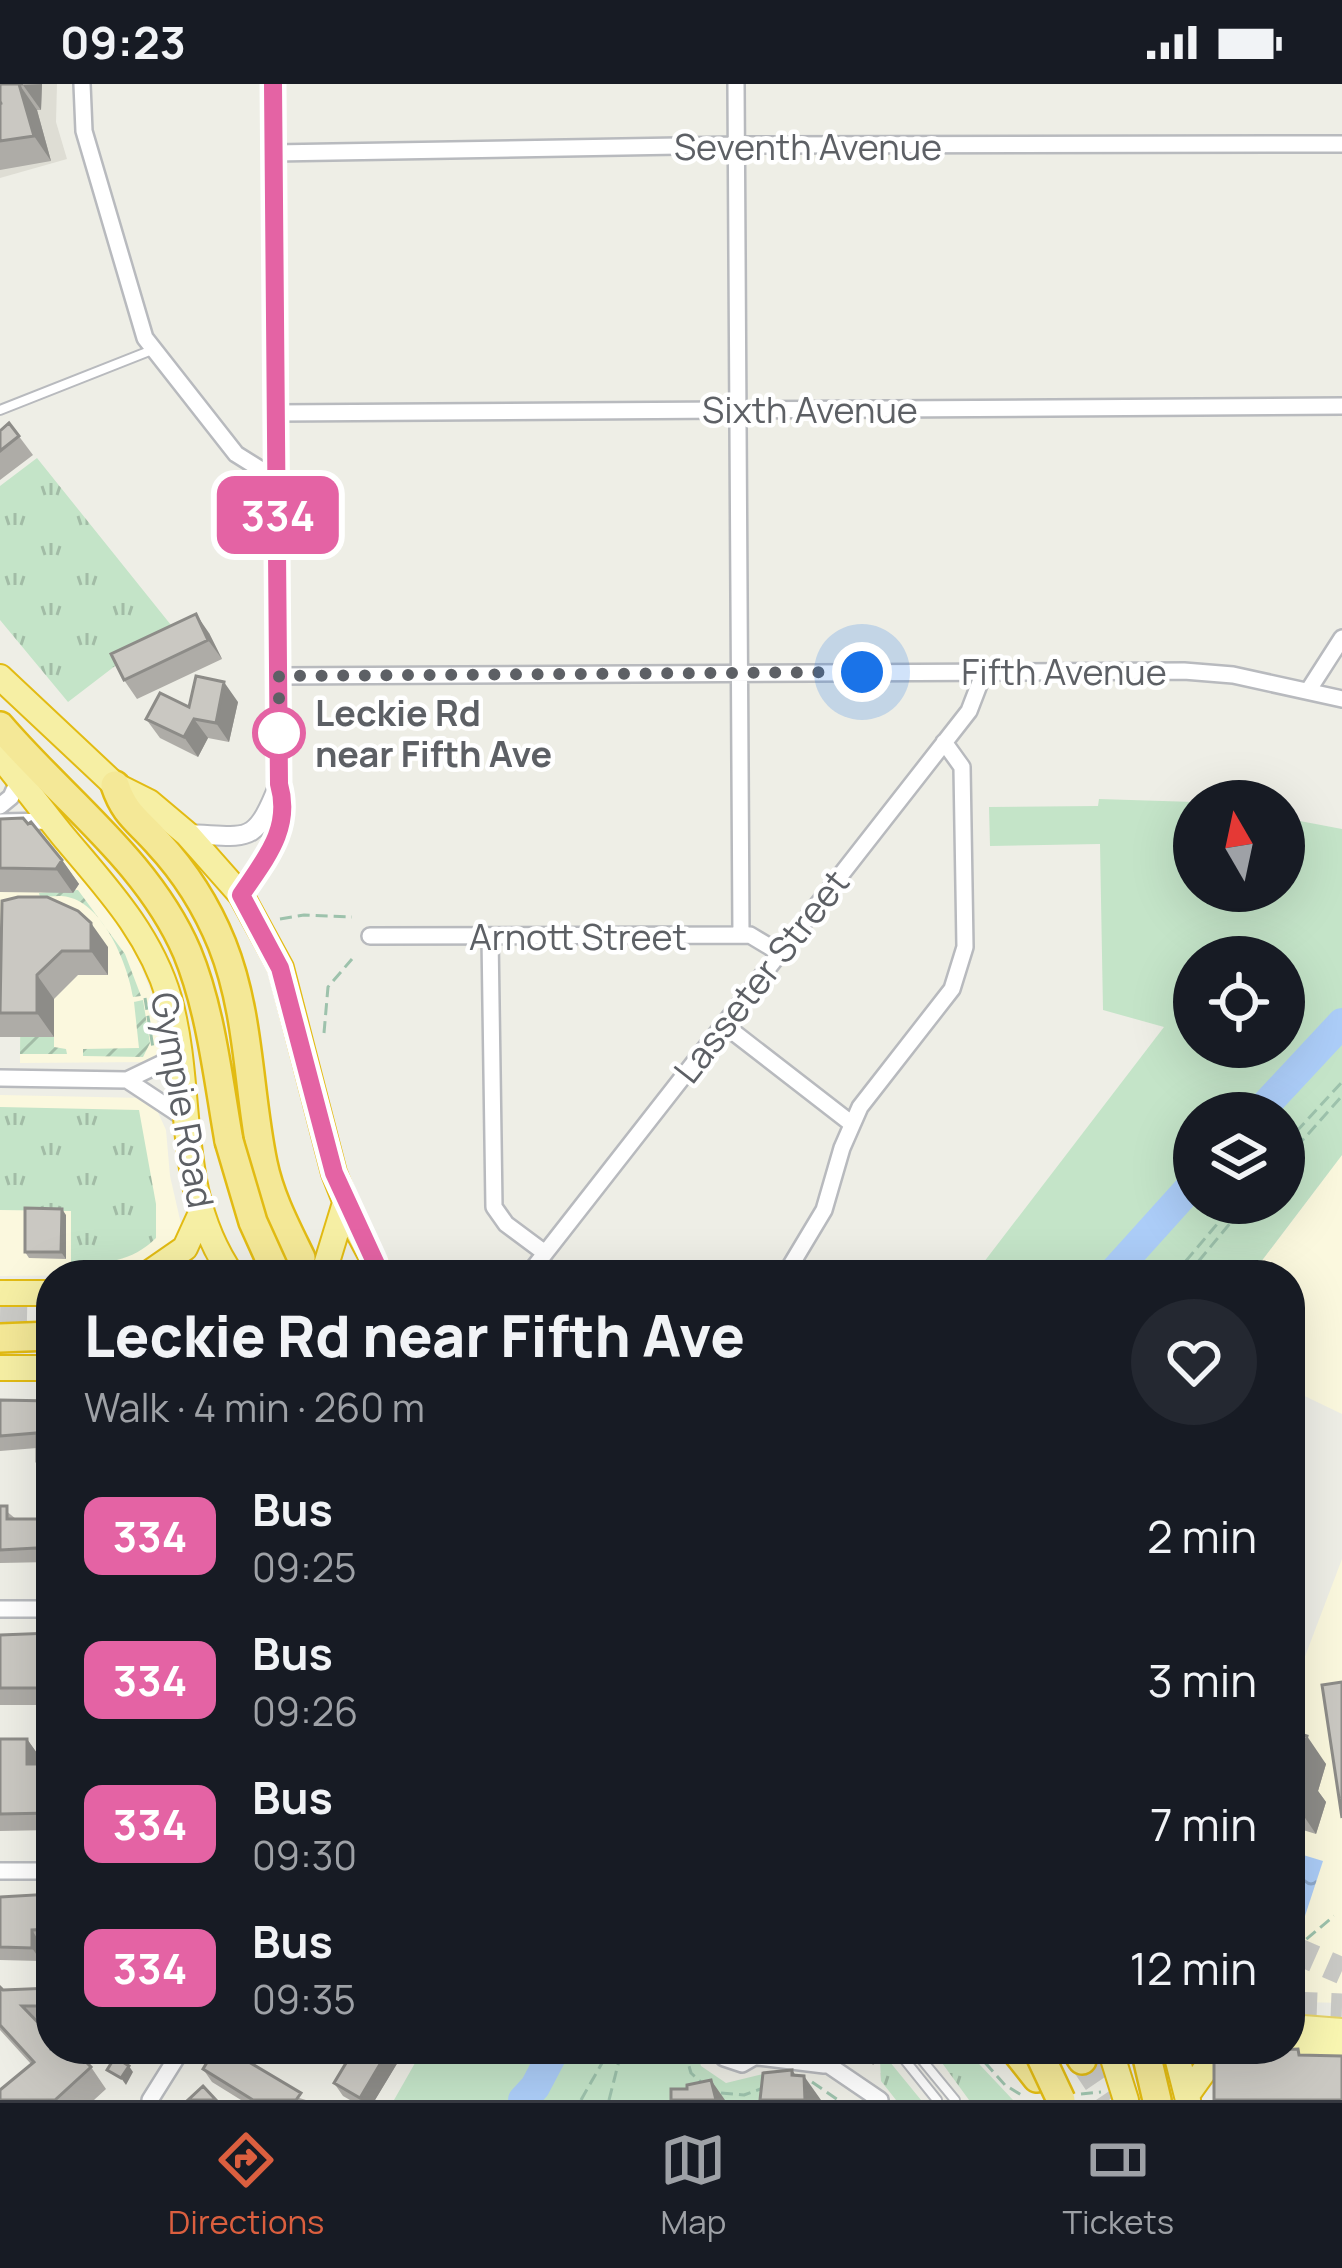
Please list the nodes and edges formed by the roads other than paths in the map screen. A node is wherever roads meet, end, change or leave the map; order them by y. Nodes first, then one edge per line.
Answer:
1 (82, 84) edge
2 (273, 84) edge
3 (736, 84) edge
4 (1342, 144) edge
5 (736, 145) junction
6 (274, 153) junction
7 (152, 350) junction
8 (1342, 406) edge
9 (0, 410) edge
10 (738, 410) junction
11 (277, 413) junction
12 (278, 473) junction
13 (1342, 638) edge
14 (739, 672) junction
15 (984, 672) junction
16 (279, 676) junction
17 (0, 677) edge
18 (1308, 691) junction
19 (1342, 699) edge
20 (0, 726) edge
21 (944, 742) junction
22 (0, 756) edge
23 (19, 779) junction
24 (115, 784) junction
25 (279, 784) junction
26 (0, 806) edge
27 (51, 821) junction
28 (0, 822) edge
29 (187, 834) junction
30 (241, 895) junction
31 (741, 935) junction
32 (370, 936) dead end
33 (490, 936) junction
34 (780, 952) junction
35 (723, 1024) junction
36 (166, 1057) junction
37 (0, 1078) edge
38 (128, 1079) junction
39 (183, 1117) junction
40 (851, 1124) junction
41 (345, 1203) junction
42 (201, 1213) junction
43 (544, 1253) junction
44 (168, 1260) edge
45 (224, 1260) edge
46 (271, 1260) edge
47 (308, 1260) edge
48 (315, 1260) edge
49 (374, 1260) edge
50 (539, 1260) edge
51 (794, 1260) edge
52 (0, 1293) edge
53 (36, 1294) edge
54 (36, 1337) edge
55 (0, 1338) edge
56 (0, 1368) edge
57 (36, 1368) edge
58 (36, 1609) edge
59 (0, 1610) edge
60 (0, 1871) edge
61 (36, 1871) edge
62 (1305, 2027) edge
63 (1342, 2031) edge
64 (1305, 2047) edge
65 (1342, 2048) edge
66 (173, 2064) edge
67 (819, 2064) edge
68 (908, 2064) edge
69 (925, 2064) edge
70 (1021, 2064) edge
71 (1047, 2064) edge
72 (1112, 2064) edge
73 (1149, 2064) edge
74 (1179, 2064) edge
75 (1212, 2064) edge
76 (824, 2065) joint
77 (1032, 2087) road end
78 (1116, 2096) edge
79 (1070, 2097) edge
80 (1188, 2097) edge
81 (150, 2100) edge
82 (880, 2100) edge
83 (938, 2100) edge
84 (955, 2100) edge
85 (1157, 2100) edge

1 - 7 street
2 - 6 street
3 - 5 street
4 - 5 street, Seventh Avenue
5 - 6 street, Seventh Avenue
5 - 10 street
6 - 11 street
7 - 9 lane
7 - 12 street
8 - 10 street, Sixth Avenue
10 - 11 street, Sixth Avenue
10 - 14 street
11 - 12 street
12 - 16 street
13 - 18 street
14 - 15 street, Fifth Avenue
14 - 16 street, Fifth Avenue
14 - 31 street
15 - 18 street, Fifth Avenue
15 - 21 street, Lasseter Street
16 - 25 street
17 - 24 highway
18 - 19 street, Fifth Avenue
20 - 46 highway, bridge
21 - 34 street, Lasseter Street
21 - 40 street
22 - 23 highway, Gympie Road
23 - 26 street
23 - 27 highway, Gympie Road
24 - 29 highway
24 - 47 highway
25 - 29 street
25 - 30 street
27 - 28 street
27 - 36 highway, Gympie Road
29 - 30 highway
30 - 41 highway
31 - 33 street, Arnott Street
31 - 34 street, Arnott Street
32 - 33 street, Arnott Street
33 - 43 street
34 - 35 street, Lasseter Street
35 - 40 street
35 - 43 street, Lasseter Street
36 - 38 street
36 - 39 highway, Gympie Road
37 - 38 street
38 - 39 street
39 - 42 highway, Gympie Road
40 - 51 street
41 - 48 highway
41 - 49 highway
42 - 44 highway
42 - 45 highway, Gympie Road
43 - 50 street, Lasseter Street
52 - 53 highway
54 - 55 highway
56 - 57 highway
58 - 59 street
60 - 61 street
62 - 63 main road
64 - 65 main road
66 - 81 street
67 - 76 street
68 - 83 lane
69 - 84 lane
70 - 77 highway
71 - 79 highway, bridge
72 - 78 highway
73 - 85 highway
74 - 80 highway
75 - 80 highway
76 - 82 street

